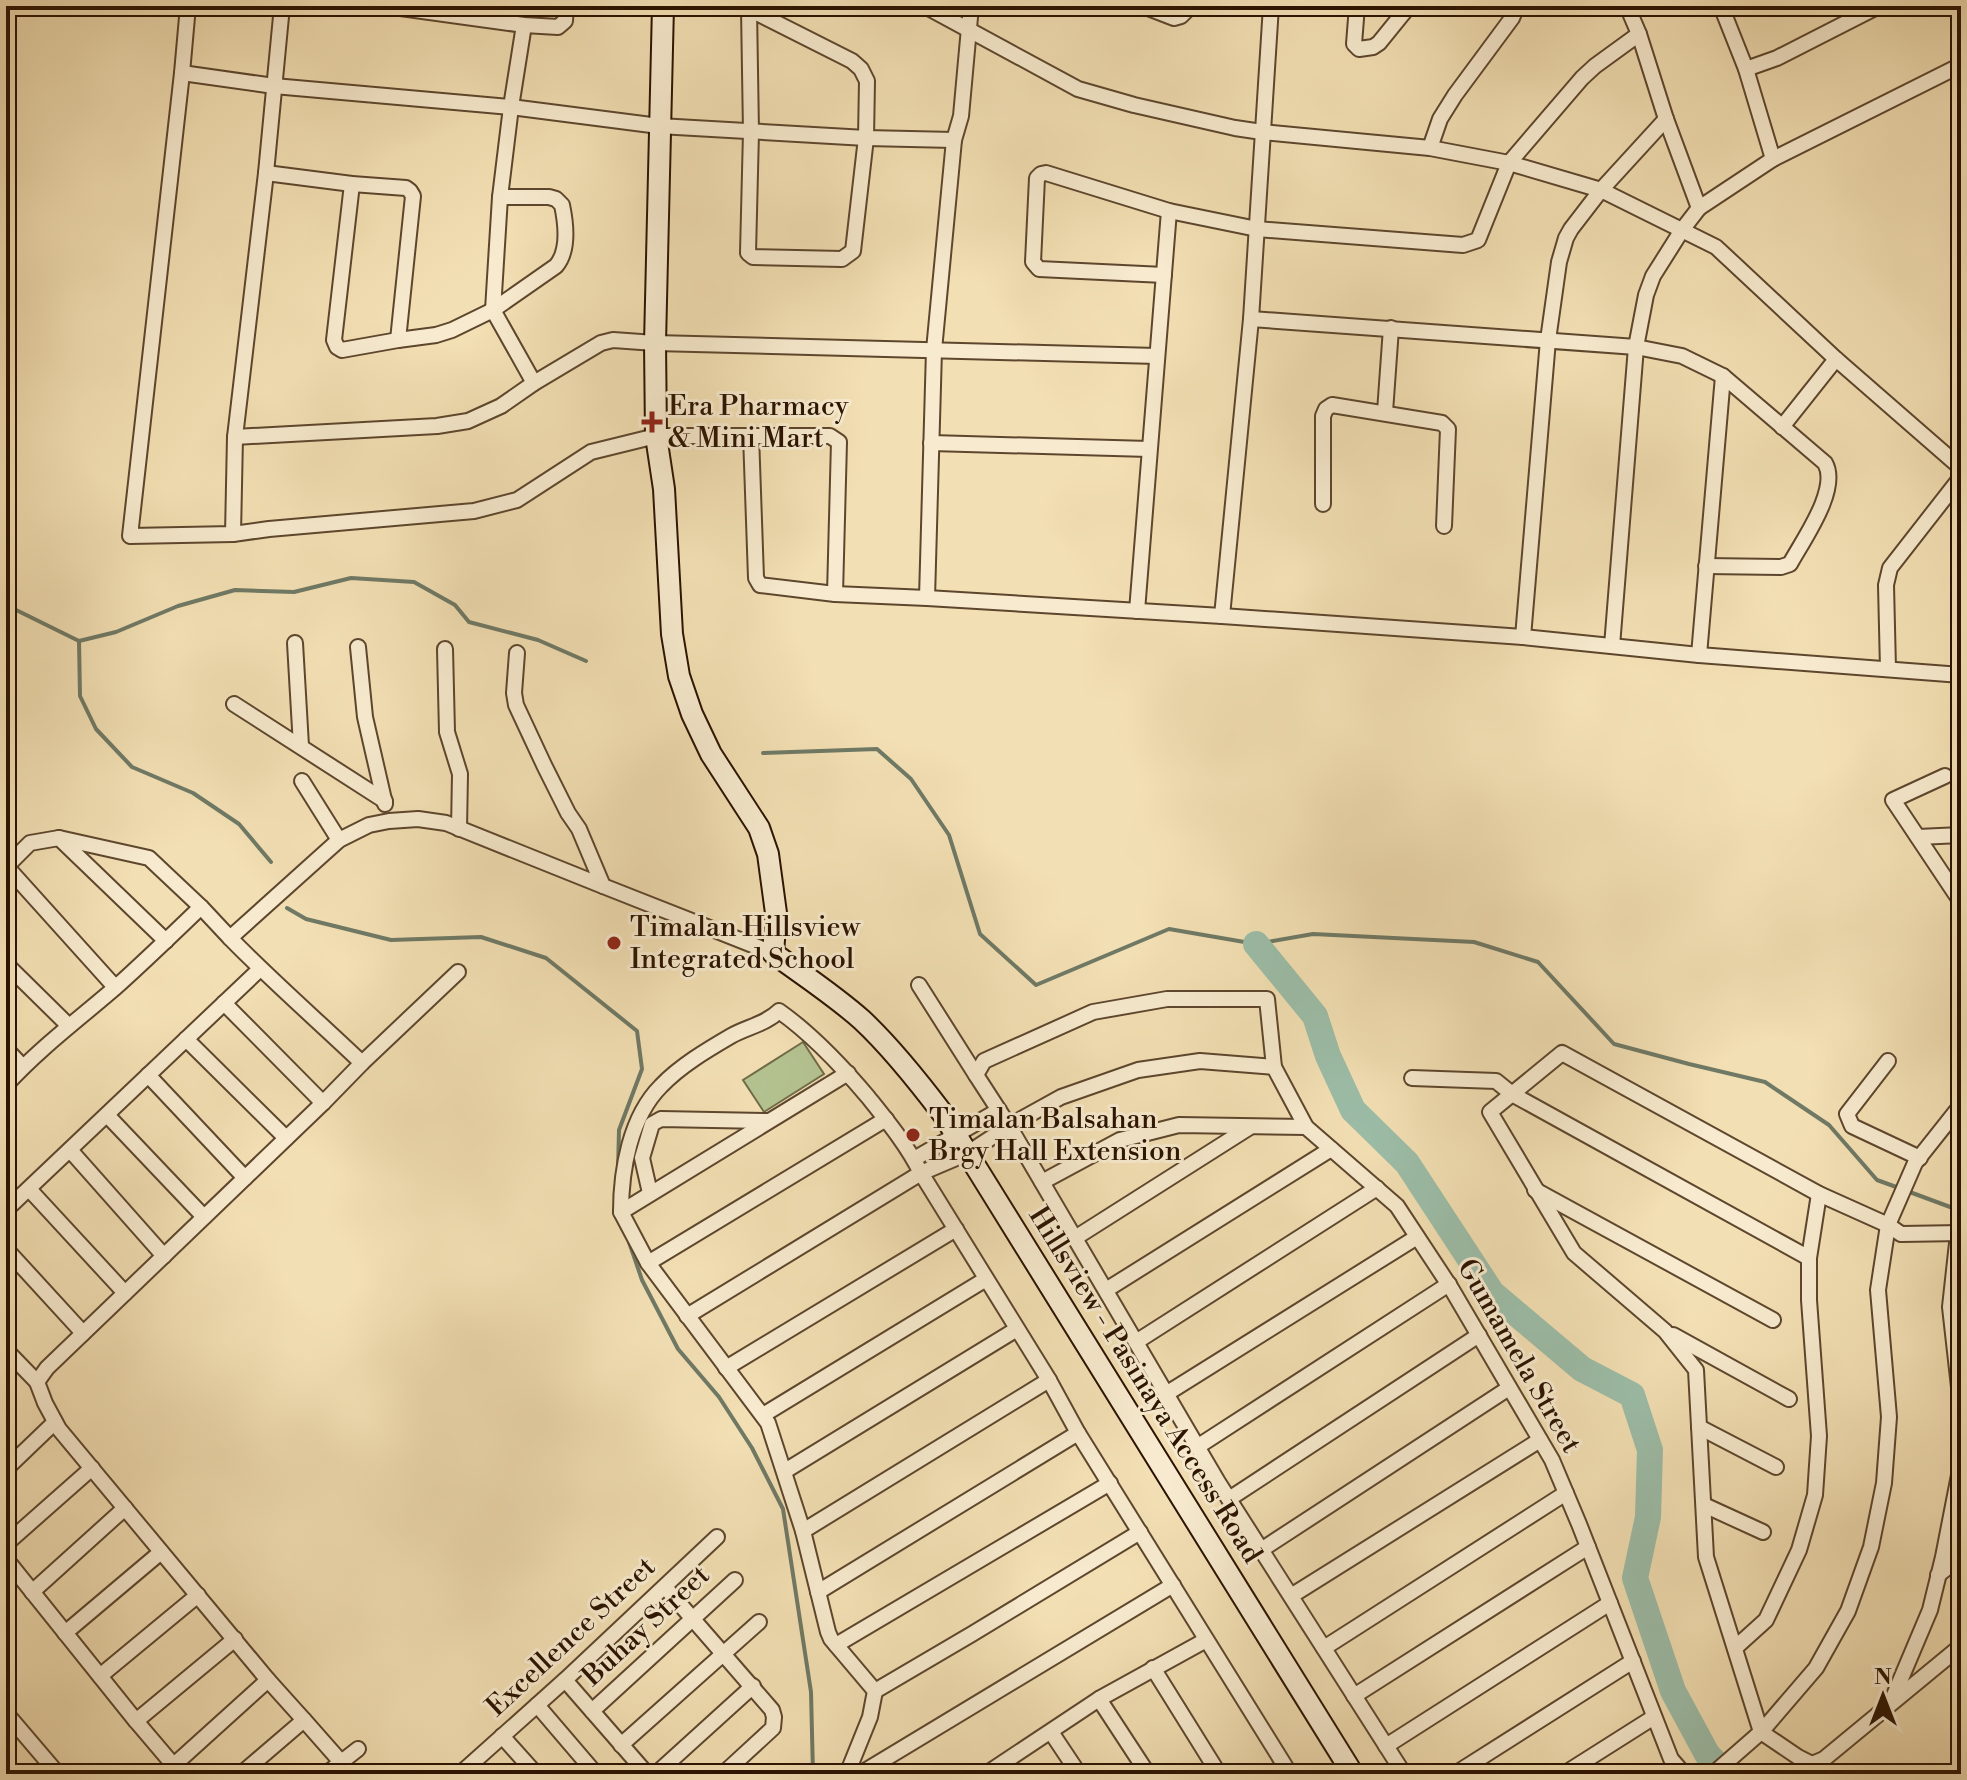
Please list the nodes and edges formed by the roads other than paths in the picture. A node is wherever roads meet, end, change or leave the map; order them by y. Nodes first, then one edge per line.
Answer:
1 (188, 6) edge
2 (282, 6) edge
3 (386, 6) edge
4 (566, 6) edge
5 (663, 6) edge
6 (925, 6) edge
7 (971, 6) edge
8 (1143, 6) edge
9 (1186, 6) edge
10 (1271, 6) edge
11 (1357, 6) edge
12 (1409, 6) edge
13 (1517, 6) edge
14 (1627, 6) edge
15 (1721, 6) edge
16 (1879, 6) edge
17 (749, 7) edge
18 (455, 10) edge
19 (524, 25) junction
20 (969, 31) junction
21 (1639, 34) junction
22 (1961, 65) edge
23 (1746, 69) junction
24 (182, 73) junction
25 (274, 86) junction
26 (511, 107) junction
27 (1666, 119) junction
28 (659, 126) junction
29 (751, 132) junction
30 (1262, 132) junction
31 (866, 138) junction
32 (954, 140) junction
33 (1430, 148) junction
34 (1773, 159) junction
35 (1509, 163) junction
36 (266, 173) junction
37 (352, 184) junction
38 (1601, 190) junction
39 (500, 197) junction
40 (1699, 208) junction
41 (1169, 211) junction
42 (1257, 229) junction
43 (1682, 230) junction
44 (1164, 275) junction
45 (493, 310) junction
46 (1251, 319) junction
47 (1391, 328) junction
48 (398, 340) junction
49 (1548, 340) junction
50 (655, 343) junction
51 (1636, 347) junction
52 (934, 350) junction
53 (1157, 356) junction
54 (1836, 359) junction
55 (1723, 376) junction
56 (534, 383) junction
57 (1385, 412) junction
58 (1782, 427) junction
59 (751, 435) junction
60 (656, 436) junction
61 (235, 437) junction
62 (931, 443) junction
63 (1149, 449) junction
64 (1961, 468) edge
65 (1961, 477) edge
66 (1323, 504) dead end
67 (1444, 526) dead end
68 (233, 534) junction
69 (1706, 566) junction
70 (835, 594) junction
71 (927, 598) junction
72 (1137, 611) junction
73 (1222, 616) junction
74 (1523, 637) junction
75 (295, 643) dead end
76 (1612, 646) junction
77 (358, 647) dead end
78 (445, 649) dead end
79 (517, 653) dead end
80 (1699, 655) junction
81 (1888, 669) junction
82 (1961, 675) edge
83 (234, 704) dead end
84 (301, 746) junction
85 (1945, 776) dead end
86 (302, 781) dead end
87 (385, 801) junction
88 (389, 821) junction
89 (459, 829) junction
90 (1961, 835) edge
91 (1918, 837) junction
92 (59, 838) junction
93 (339, 840) junction
94 (6, 866) edge
95 (603, 886) junction
96 (1961, 902) edge
97 (201, 907) junction
98 (230, 938) junction
99 (166, 941) junction
100 (773, 953) junction
101 (6, 964) edge
102 (260, 969) junction
103 (458, 972) dead end
104 (919, 985) dead end
105 (115, 987) junction
106 (224, 1003) junction
107 (68, 1025) junction
108 (186, 1039) junction
109 (6, 1049) edge
110 (1888, 1061) dead end
111 (362, 1063) junction
112 (23, 1067) junction
113 (1274, 1067) junction
114 (848, 1073) junction
115 (148, 1075) junction
116 (976, 1075) junction
117 (1412, 1078) dead end
118 (6, 1085) edge
119 (1512, 1094) junction
120 (323, 1103) junction
121 (1961, 1105) edge
122 (999, 1110) junction
123 (107, 1115) junction
124 (886, 1119) junction
125 (768, 1121) junction
126 (1009, 1126) junction
127 (1251, 1126) junction
128 (1306, 1127) junction
129 (286, 1138) junction
130 (962, 1144) junction
131 (1331, 1149) junction
132 (70, 1150) junction
133 (914, 1159) junction
134 (1918, 1160) junction
135 (921, 1173) junction
136 (245, 1178) junction
137 (1042, 1182) junction
138 (1377, 1188) junction
139 (29, 1189) junction
140 (1535, 1190) junction
141 (650, 1193) junction
142 (1819, 1194) junction
143 (6, 1210) edge
144 (621, 1212) junction
145 (204, 1217) junction
146 (1888, 1225) junction
147 (956, 1229) junction
148 (1960, 1233) edge
149 (1417, 1237) junction
150 (1075, 1238) junction
151 (6, 1249) edge
152 (164, 1256) junction
153 (1809, 1258) junction
154 (648, 1263) junction
155 (986, 1279) junction
156 (1449, 1284) junction
157 (1106, 1290) junction
158 (125, 1293) junction
159 (1956, 1303) edge
160 (687, 1316) junction
161 (1773, 1320) dead end
162 (1017, 1329) junction
163 (1665, 1331) junction
164 (83, 1333) junction
165 (1479, 1335) junction
166 (1136, 1342) junction
167 (6, 1350) edge
168 (726, 1368) junction
169 (1049, 1380) junction
170 (37, 1382) junction
171 (1509, 1388) junction
172 (1960, 1391) edge
173 (1166, 1394) junction
174 (1789, 1399) dead end
175 (763, 1415) junction
176 (55, 1422) junction
177 (1699, 1427) junction
178 (1078, 1433) junction
179 (1540, 1440) junction
180 (6, 1443) edge
181 (1197, 1447) junction
182 (9, 1467) edge
183 (1776, 1467) dead end
184 (92, 1468) junction
185 (785, 1471) junction
186 (1960, 1474) edge
187 (1110, 1483) junction
188 (1566, 1493) junction
189 (1229, 1499) junction
190 (1704, 1505) junction
191 (125, 1508) junction
192 (803, 1531) junction
193 (1140, 1532) junction
194 (1763, 1532) dead end
195 (717, 1537) dead end
196 (6, 1544) edge
197 (1588, 1547) junction
198 (1261, 1550) junction
199 (161, 1552) junction
200 (1961, 1557) edge
201 (6, 1559) edge
202 (1937, 1575) junction
203 (735, 1580) dead end
204 (1173, 1585) junction
205 (665, 1587) junction
206 (32, 1592) junction
207 (818, 1592) junction
208 (198, 1595) junction
209 (1291, 1596) junction
210 (1610, 1603) junction
211 (693, 1619) junction
212 (759, 1622) dead end
213 (65, 1633) junction
214 (235, 1639) junction
215 (1206, 1640) junction
216 (836, 1645) junction
217 (1961, 1646) edge
218 (1324, 1648) junction
219 (1735, 1648) junction
220 (724, 1653) junction
221 (1633, 1661) junction
222 (1153, 1668) junction
223 (100, 1676) junction
224 (268, 1680) junction
225 (565, 1680) junction
226 (753, 1686) junction
227 (875, 1691) junction
228 (1354, 1696) junction
229 (1099, 1699) junction
230 (1891, 1704) junction
231 (537, 1705) junction
232 (592, 1711) junction
233 (1654, 1717) junction
234 (304, 1720) junction
235 (9, 1721) edge
236 (136, 1721) junction
237 (1051, 1732) junction
238 (1761, 1732) junction
239 (502, 1736) junction
240 (621, 1745) junction
241 (1386, 1746) junction
242 (358, 1749) dead end
243 (341, 1762) junction
244 (1007, 1768) edge
245 (178, 1770) edge
246 (466, 1772) edge
247 (53, 1773) edge
248 (241, 1774) edge
249 (326, 1774) edge
250 (536, 1774) edge
251 (596, 1774) edge
252 (647, 1774) edge
253 (656, 1774) edge
254 (723, 1774) edge
255 (847, 1774) edge
256 (860, 1774) edge
257 (986, 1774) edge
258 (1079, 1774) edge
259 (1148, 1774) edge
260 (1219, 1774) edge
261 (1290, 1774) edge
262 (1353, 1774) edge
263 (1404, 1774) edge
264 (1455, 1774) edge
265 (1564, 1774) edge
266 (1684, 1774) edge
267 (1713, 1774) edge

1 - 24 street
2 - 25 street
3 - 18 street
4 - 19 street
5 - 28 street
6 - 20 street
7 - 20 street
8 - 9 street
10 - 30 street
11 - 12 street
13 - 33 street
14 - 21 street
15 - 23 street
16 - 23 street
17 - 29 street
17 - 31 street
18 - 19 street
19 - 26 street
20 - 30 street
20 - 32 street
21 - 27 street
21 - 35 street
22 - 34 street
23 - 34 street
24 - 25 street
24 - 68 street
25 - 26 street
25 - 36 street
26 - 28 street
26 - 39 street
27 - 38 street
27 - 40 street
28 - 29 street
28 - 50 street
29 - 31 street
29 - 31 street
30 - 33 street
30 - 42 street
31 - 32 street
32 - 52 street
33 - 35 street
34 - 40 street
35 - 38 street
35 - 42 street
36 - 37 street
36 - 61 street
37 - 48 street
37 - 48 street
38 - 43 street
38 - 49 street
39 - 45 street
39 - 45 street
40 - 43 street
41 - 42 street
41 - 44 street
41 - 44 street
42 - 46 street
43 - 51 street
43 - 54 street
44 - 53 street
45 - 48 street
45 - 56 street
46 - 47 street
46 - 73 street
47 - 49 street
47 - 57 street
49 - 51 street
49 - 74 street
50 - 52 street
50 - 56 street
50 - 60 street
51 - 55 street
51 - 76 street
52 - 53 street
52 - 62 street
53 - 63 street
54 - 58 street
54 - 64 street
55 - 58 street
55 - 69 street
56 - 61 street
57 - 66 street
57 - 67 street
58 - 69 street
59 - 60 street
59 - 70 street
59 - 70 street
60 - 68 street
60 - 100 street
61 - 68 street
62 - 63 street
62 - 71 street
63 - 72 street
65 - 81 street
69 - 80 street
70 - 71 street
71 - 72 street
72 - 73 street
73 - 74 street
74 - 76 street
75 - 84 street
76 - 80 street
77 - 87 street
78 - 89 street
79 - 95 street
80 - 81 street
81 - 82 street
83 - 84 street
84 - 87 street
85 - 91 street
86 - 93 street
87 - 88 street
88 - 89 street
88 - 93 street
89 - 95 street
90 - 91 street
91 - 96 street
92 - 94 street
92 - 97 street
92 - 99 street
93 - 98 street
94 - 105 street
95 - 100 street
97 - 98 street
97 - 99 street
98 - 102 street
99 - 105 street
100 - 130 street, Hillsview - Pasinaya Access Road
101 - 107 street
102 - 106 street
102 - 111 street
103 - 111 street
104 - 116 street
105 - 107 street
106 - 108 street
106 - 120 street
107 - 112 street
108 - 115 street
108 - 129 street
109 - 112 street
110 - 134 street
111 - 120 street
112 - 118 street
113 - 116 street, Gumamela Street
113 - 126 street
113 - 128 street, Gumamela Street
114 - 124 street
114 - 125 street
114 - 144 street
115 - 123 street
115 - 136 street
116 - 122 street
117 - 119 street
119 - 140 street
119 - 142 street
119 - 153 street
120 - 129 street
121 - 134 street
122 - 126 street
122 - 130 street
123 - 132 street
123 - 145 street
124 - 133 street
124 - 154 street
125 - 141 street
125 - 141 street
126 - 130 street
126 - 137 street
127 - 128 street
127 - 137 street
127 - 150 street
128 - 131 street, Gumamela Street
129 - 136 street
130 - 133 street
130 - 135 street
130 - 262 street, Hillsview - Pasinaya Access Road
131 - 138 street, Gumamela Street
131 - 157 street
132 - 139 street
132 - 152 street
133 - 135 street
134 - 146 street
135 - 147 street
135 - 160 street
136 - 145 street
137 - 150 street
138 - 149 street, Gumamela Street
138 - 166 street
139 - 143 street
139 - 158 street
140 - 161 street
140 - 163 street
141 - 144 street
142 - 146 street
142 - 153 street
144 - 154 street
145 - 152 street
146 - 148 street
146 - 238 street
147 - 155 street
147 - 168 street
148 - 159 street
149 - 156 street, Gumamela Street
149 - 173 street
150 - 157 street
151 - 164 street
152 - 158 street
153 - 219 street
154 - 160 street
155 - 162 street
155 - 175 street
156 - 165 street, Gumamela Street
156 - 181 street
157 - 166 street
158 - 164 street
159 - 172 street
160 - 168 street
162 - 169 street
162 - 185 street
163 - 174 street
163 - 177 street
164 - 170 street
165 - 171 street, Gumamela Street
165 - 189 street
166 - 173 street
167 - 170 street
168 - 175 street
169 - 178 street
169 - 192 street
170 - 176 street
171 - 179 street, Gumamela Street
171 - 198 street
172 - 186 street
173 - 181 street
175 - 185 street
176 - 182 street
176 - 184 street
177 - 183 street
177 - 190 street
178 - 187 street
178 - 207 street
179 - 188 street, Gumamela Street
179 - 209 street
180 - 182 street
181 - 189 street
184 - 191 street
184 - 196 street
185 - 192 street
186 - 202 street
187 - 193 street
187 - 216 street
188 - 197 street, Gumamela Street
188 - 218 street
189 - 198 street
190 - 194 street
190 - 219 street
191 - 199 street
191 - 206 street
192 - 207 street
193 - 204 street
193 - 227 street
195 - 205 street, Excellence Street
197 - 210 street, Gumamela Street
197 - 228 street
198 - 209 street
199 - 208 street
199 - 213 street
200 - 202 street
201 - 206 street
202 - 230 street
203 - 211 street, Buhay Street
204 - 215 street
204 - 256 street
205 - 211 street
205 - 225 street, Excellence Street
206 - 213 street
207 - 216 street
208 - 214 street
208 - 223 street
209 - 218 street
210 - 221 street, Gumamela Street
210 - 241 street
211 - 220 street
211 - 232 street, Buhay Street
212 - 220 street
213 - 223 street
214 - 224 street
214 - 236 street
215 - 222 street
215 - 261 street
216 - 227 street
217 - 230 street
218 - 228 street
219 - 238 street
220 - 226 street
220 - 240 street
221 - 233 street, Gumamela Street
221 - 264 street
222 - 229 street
222 - 260 street
223 - 236 street
224 - 234 street
224 - 245 street
225 - 231 street, Excellence Street
225 - 232 street
226 - 253 street
226 - 254 street
227 - 255 street
228 - 241 street
229 - 237 street
229 - 259 street
230 - 238 street
231 - 239 street, Excellence Street
231 - 251 street
232 - 240 street
233 - 265 street
233 - 266 street, Gumamela Street
234 - 243 street
234 - 248 street
235 - 247 street
236 - 245 street
237 - 244 street
237 - 258 street
238 - 267 street
239 - 246 street, Excellence Street
239 - 250 street
240 - 252 street
241 - 263 street
242 - 243 street
243 - 249 street
244 - 257 street

